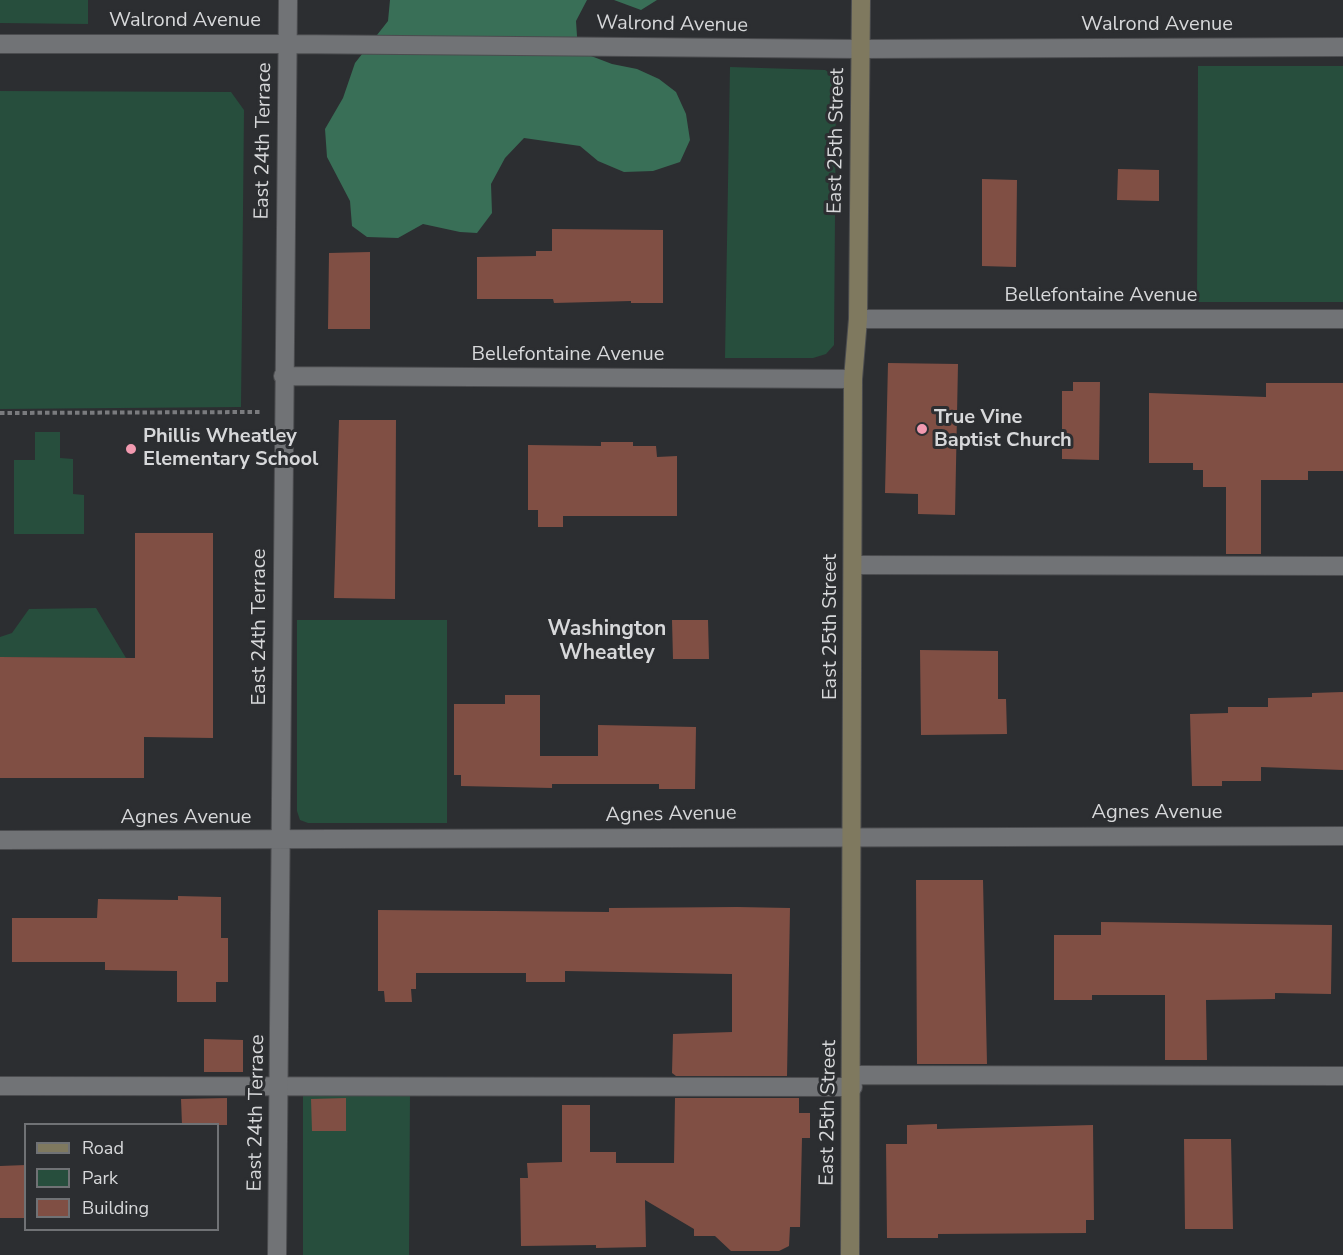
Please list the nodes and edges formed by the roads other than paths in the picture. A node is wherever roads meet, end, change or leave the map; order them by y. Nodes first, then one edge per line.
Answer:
1 (288, 0) edge
2 (861, 0) edge
3 (287, 44) junction
4 (0, 45) edge
5 (1343, 47) edge
6 (860, 49) junction
7 (858, 319) junction
8 (1343, 319) edge
9 (283, 376) junction
10 (853, 379) junction
11 (853, 565) junction
12 (1343, 566) edge
13 (853, 836) junction
14 (1343, 836) edge
15 (0, 840) edge
16 (281, 841) junction
17 (1343, 1076) edge
18 (853, 1081) junction
19 (0, 1086) edge
20 (280, 1086) junction
21 (277, 1255) edge
22 (850, 1255) edge

1 - 3 street, East 24th Terrace
2 - 6 street, East 25th Street
3 - 4 street, Walrond Avenue
3 - 6 street, Walrond Avenue
3 - 9 street, East 24th Terrace
5 - 6 street, Walrond Avenue
6 - 7 street, East 25th Street
7 - 8 street, Bellefontaine Avenue
7 - 10 street, East 25th Street
9 - 10 street, Bellefontaine Avenue
9 - 16 street, East 24th Terrace
10 - 11 street, East 25th Street
11 - 12 street
11 - 13 street, East 25th Street
13 - 14 street, Agnes Avenue
13 - 16 street, Agnes Avenue
13 - 18 street, East 25th Street
15 - 16 street, Agnes Avenue
16 - 20 street, East 24th Terrace
17 - 18 street
18 - 20 street
18 - 22 street, East 25th Street
19 - 20 street
20 - 21 street, East 24th Terrace

